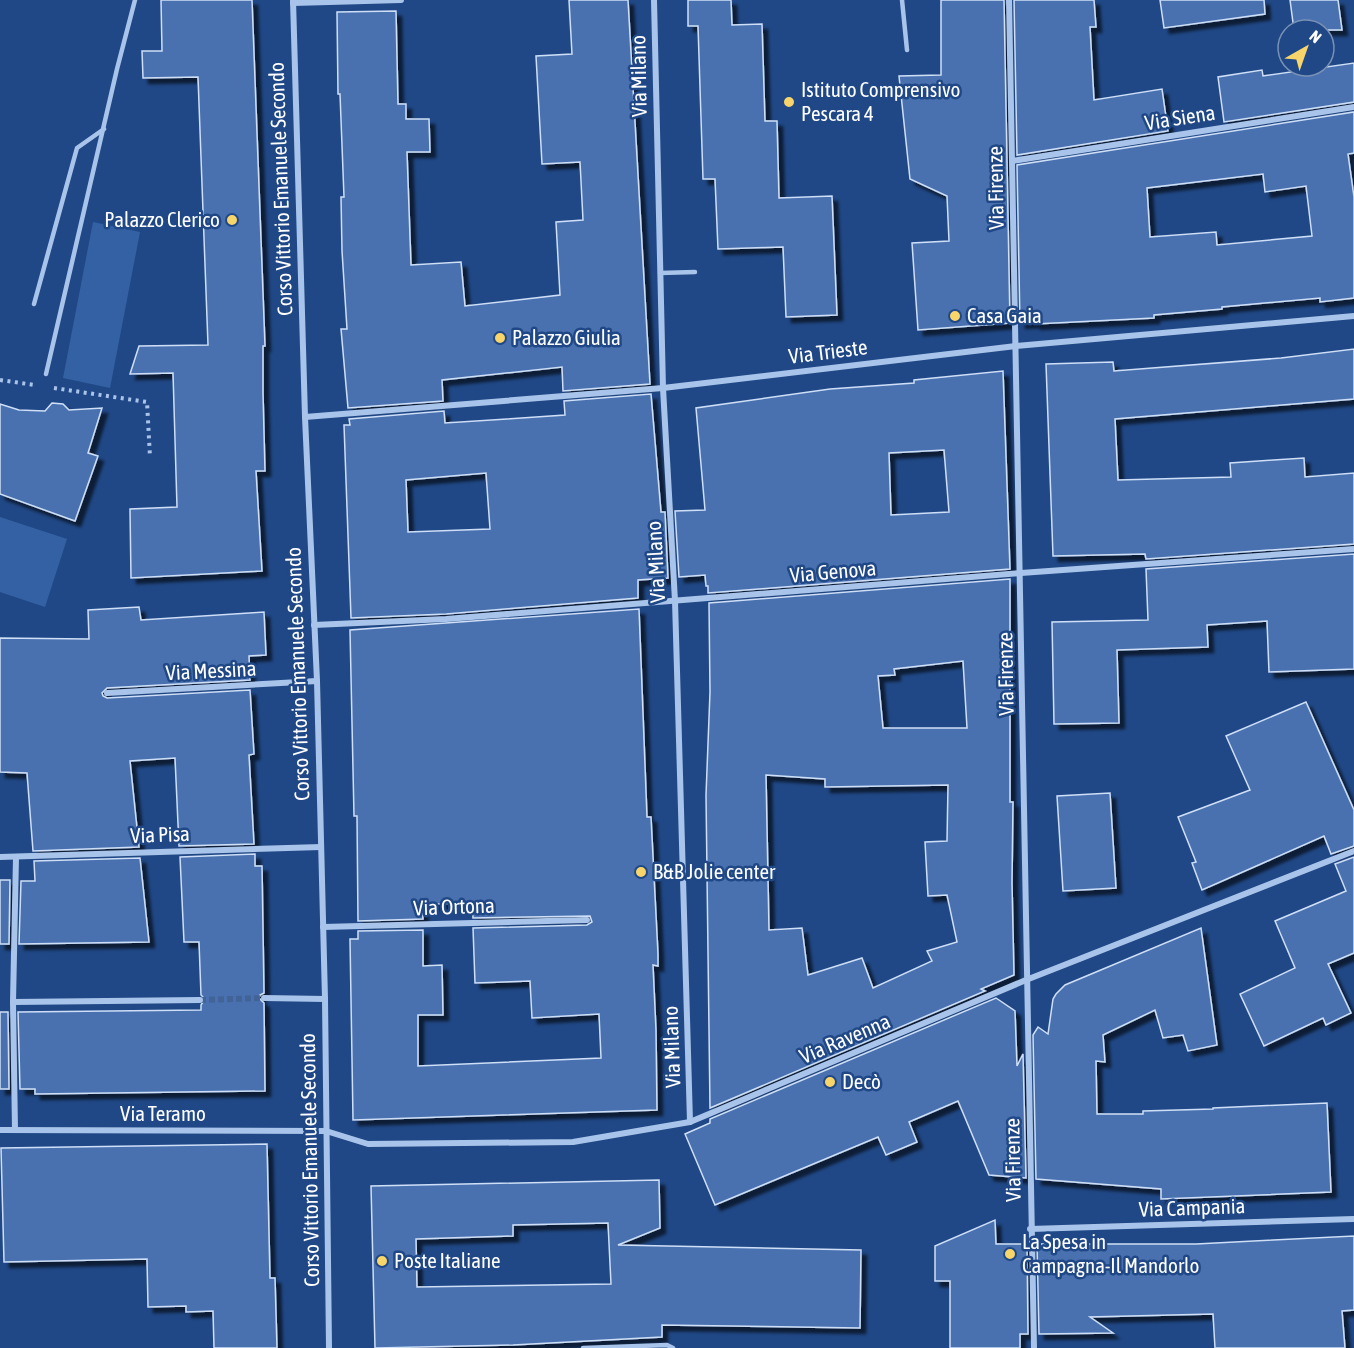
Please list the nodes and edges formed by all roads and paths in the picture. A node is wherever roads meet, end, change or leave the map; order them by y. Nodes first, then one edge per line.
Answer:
1 (135, 0) edge
2 (401, 0) edge
3 (654, 0) edge
4 (902, 0) edge
5 (1009, 0) edge
6 (293, 1) edge
7 (908, 50) dead end
8 (1354, 107) edge
9 (104, 129) junction
10 (1012, 161) junction
11 (695, 272) dead end
12 (660, 273) junction
13 (34, 304) dead end
14 (1354, 316) edge
15 (1016, 346) junction
16 (46, 374) dead end
17 (0, 380) edge
18 (663, 387) junction
19 (305, 417) junction
20 (150, 457) dead end
21 (1354, 549) edge
22 (1021, 573) junction
23 (675, 601) junction
24 (314, 625) junction
25 (317, 681) junction
26 (107, 693) dead end
27 (321, 847) junction
28 (1354, 851) edge
29 (0, 857) edge
30 (16, 857) junction
31 (587, 920) dead end
32 (323, 927) junction
33 (1026, 980) junction
34 (264, 999) tunnel mouth
35 (325, 999) junction
36 (200, 1000) tunnel mouth
37 (14, 1002) junction
38 (690, 1122) junction
39 (0, 1130) edge
40 (15, 1130) junction
41 (326, 1131) junction
42 (1354, 1219) edge
43 (1030, 1229) junction
44 (329, 1348) edge
45 (583, 1348) edge
46 (673, 1348) edge
47 (1034, 1348) edge

1 - 9 lane
2 - 6 street
3 - 12 street, Via Milano
4 - 7 lane
5 - 10 street, Via Firenze
6 - 19 street, Corso Vittorio Emanuele Secondo
8 - 10 street, Via Siena
9 - 13 lane
9 - 16 lane
10 - 15 street, Via Firenze
11 - 12 lane
12 - 18 street, Via Milano
14 - 15 street, Via Trieste
15 - 18 street, Via Trieste
15 - 22 street, Via Firenze
17 - 20 path
18 - 19 street, Via Trieste
18 - 23 street, Via Milano
19 - 24 street, Corso Vittorio Emanuele Secondo
21 - 22 street, Via Genova
22 - 23 street, Via Genova
22 - 33 street, Via Firenze
23 - 24 street, Via Genova
23 - 38 street, Via Milano
24 - 25 street, Corso Vittorio Emanuele Secondo
25 - 26 street, Via Messina
25 - 27 street, Corso Vittorio Emanuele Secondo
27 - 30 street, Via Pisa
27 - 32 street, Corso Vittorio Emanuele Secondo
28 - 33 street, Via Ravenna
29 - 30 street, Via Pisa
30 - 37 street
31 - 32 street, Via Ortona
32 - 35 street, Corso Vittorio Emanuele Secondo
33 - 38 street, Via Ravenna
33 - 43 street, Via Firenze
34 - 35 street
35 - 41 street, Corso Vittorio Emanuele Secondo
36 - 37 street
37 - 40 street
38 - 41 street, Via Ravenna
39 - 40 street, Via Teramo
40 - 41 street, Via Teramo
41 - 44 street, Corso Vittorio Emanuele Secondo
42 - 43 street, Via Campania
43 - 47 street, Via Firenze
45 - 46 lane

